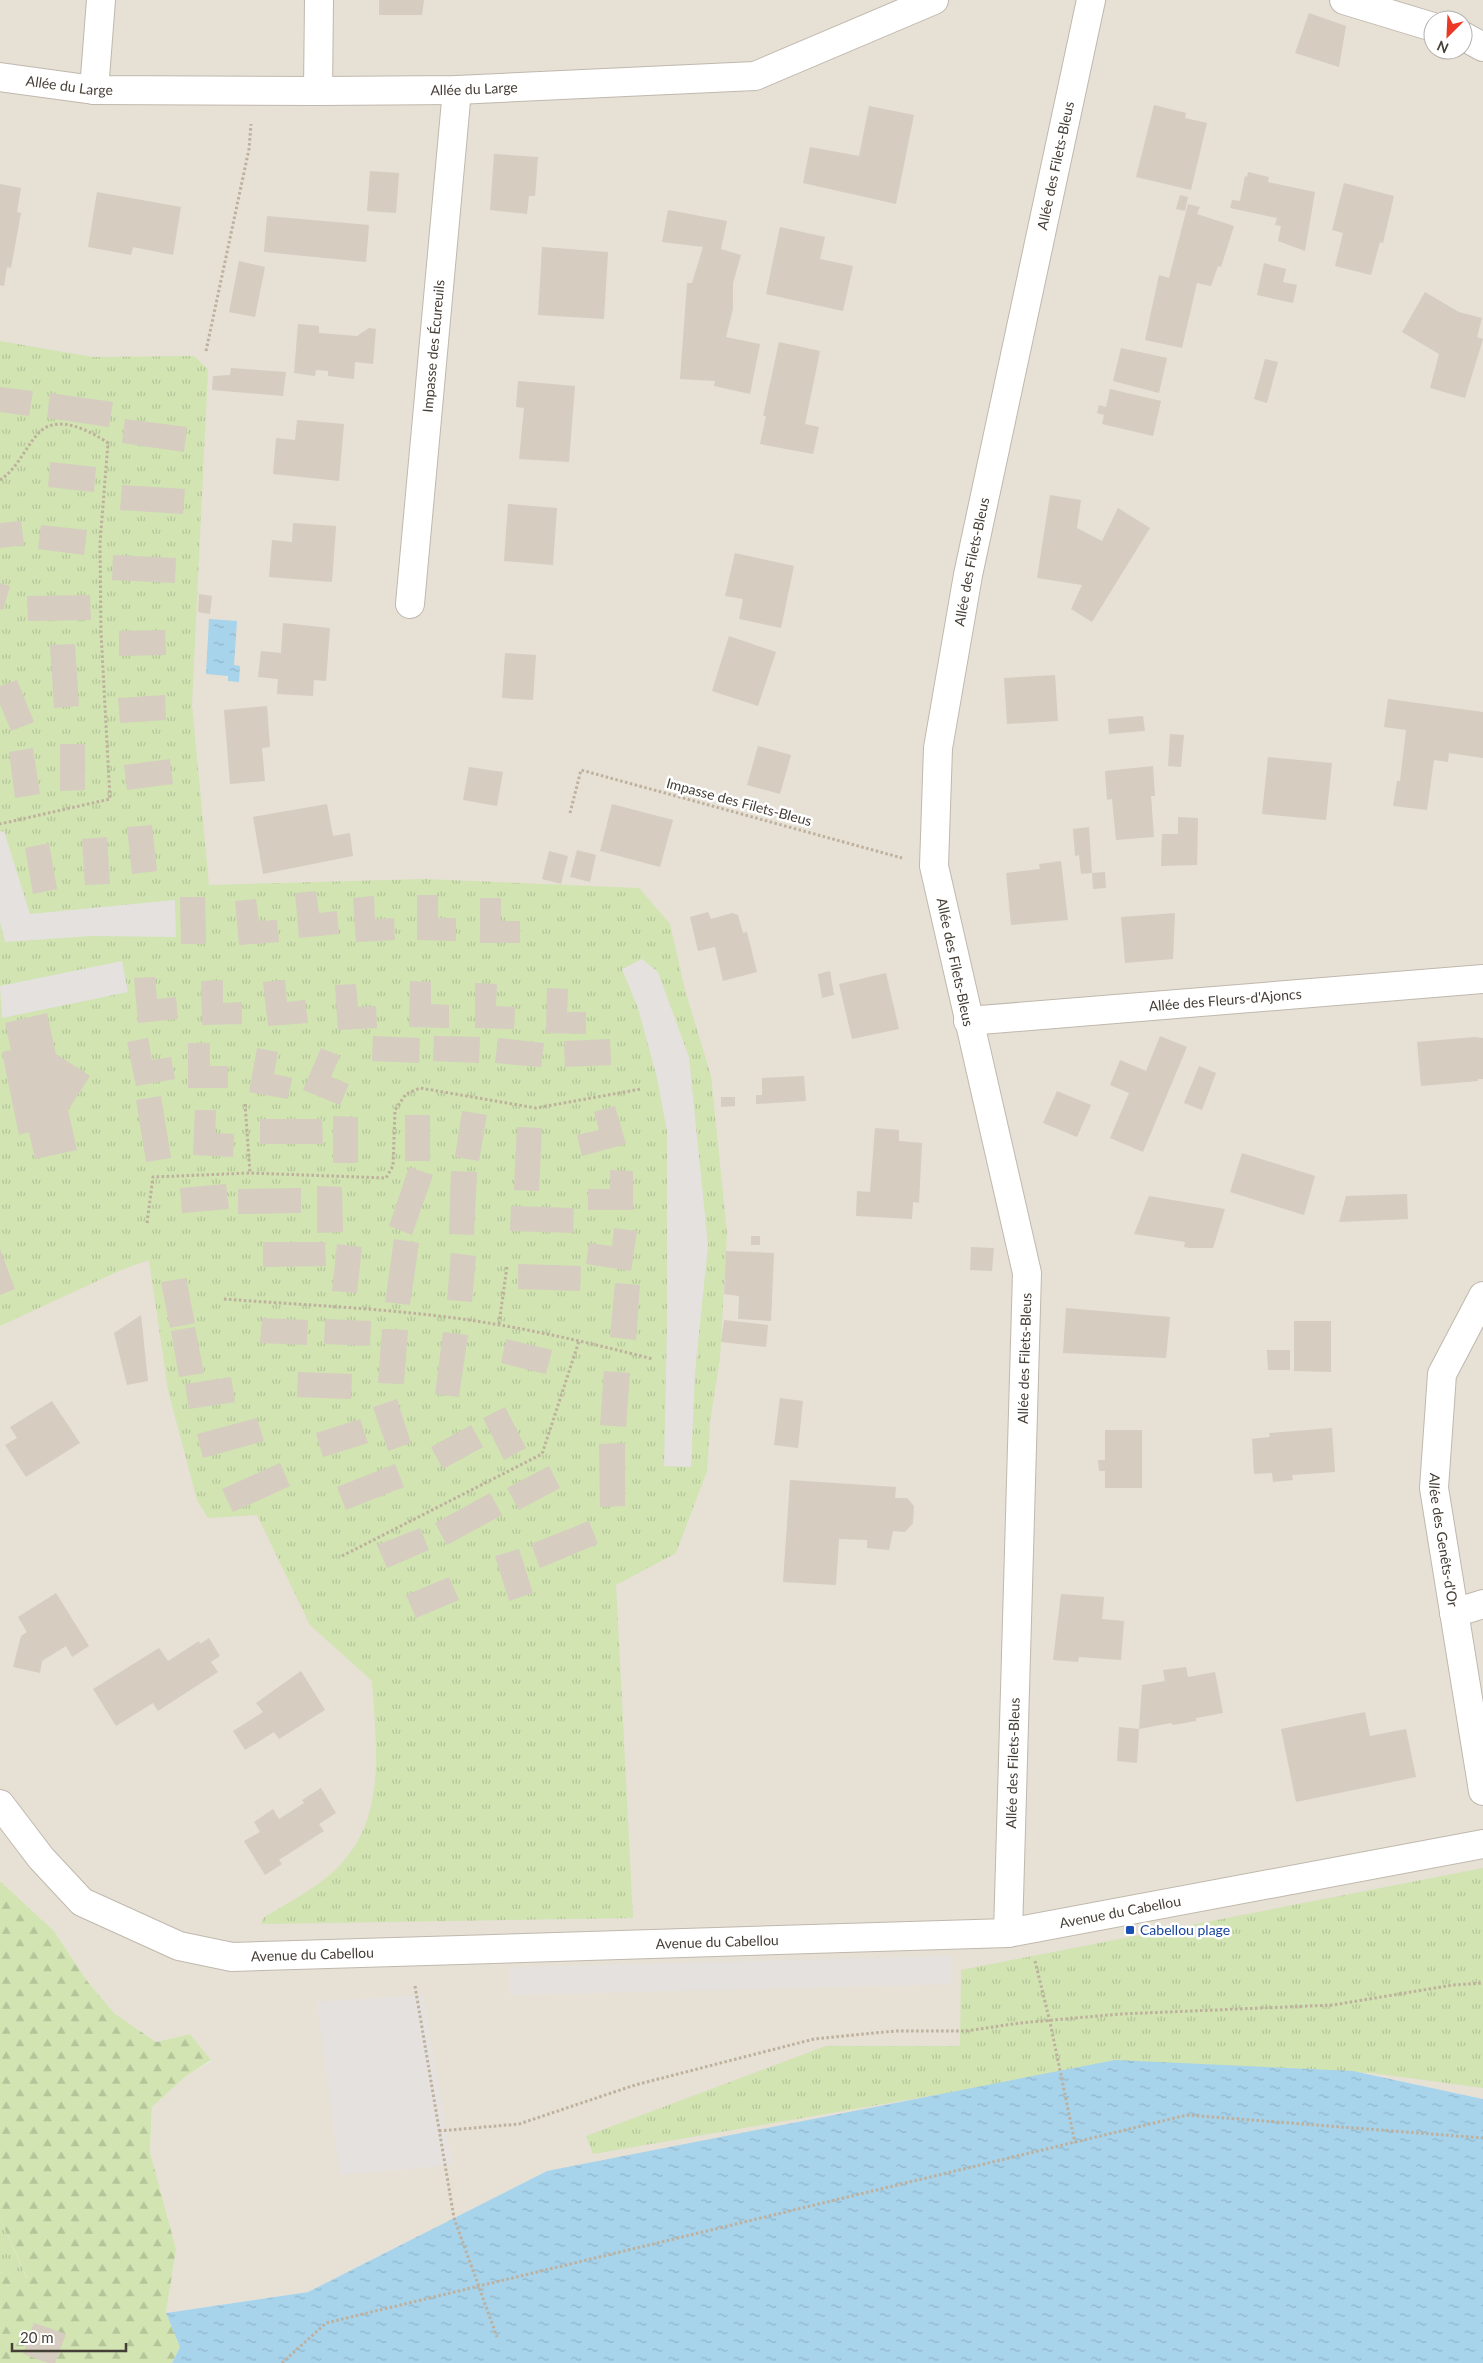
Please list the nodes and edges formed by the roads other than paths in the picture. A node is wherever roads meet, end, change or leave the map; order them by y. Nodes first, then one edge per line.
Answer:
1 (101, 0) edge
2 (319, 0) edge
3 (934, 0) edge
4 (1091, 0) edge
5 (1344, 0) edge
6 (1423, 24) edge
7 (0, 77) edge
8 (94, 90) junction
9 (457, 90) junction
10 (318, 91) junction
11 (410, 604) dead end
12 (1483, 979) edge
13 (968, 1021) junction
14 (1483, 1296) edge
15 (1483, 1604) edge
16 (1454, 1613) junction
17 (1483, 1791) edge
18 (1, 1810) edge
19 (1483, 1844) edge
20 (1017, 1931) junction

1 - 8 street
2 - 10 street
3 - 9 street, Allée du Large
4 - 13 street, Allée des Filets-Bleus
5 - 6 street
7 - 8 street, Allée du Large
8 - 10 street, Allée du Large
9 - 10 street, Allée du Large
9 - 11 street, Impasse des Écureuils
12 - 13 street, Allée des Fleurs-d'Ajoncs
13 - 20 street, Allée des Filets-Bleus
14 - 16 street, Allée des Genêts-d'Or
15 - 16 street
16 - 17 street, Allée des Genêts-d'Or
18 - 20 street, Avenue du Cabellou
19 - 20 street, Avenue du Cabellou

